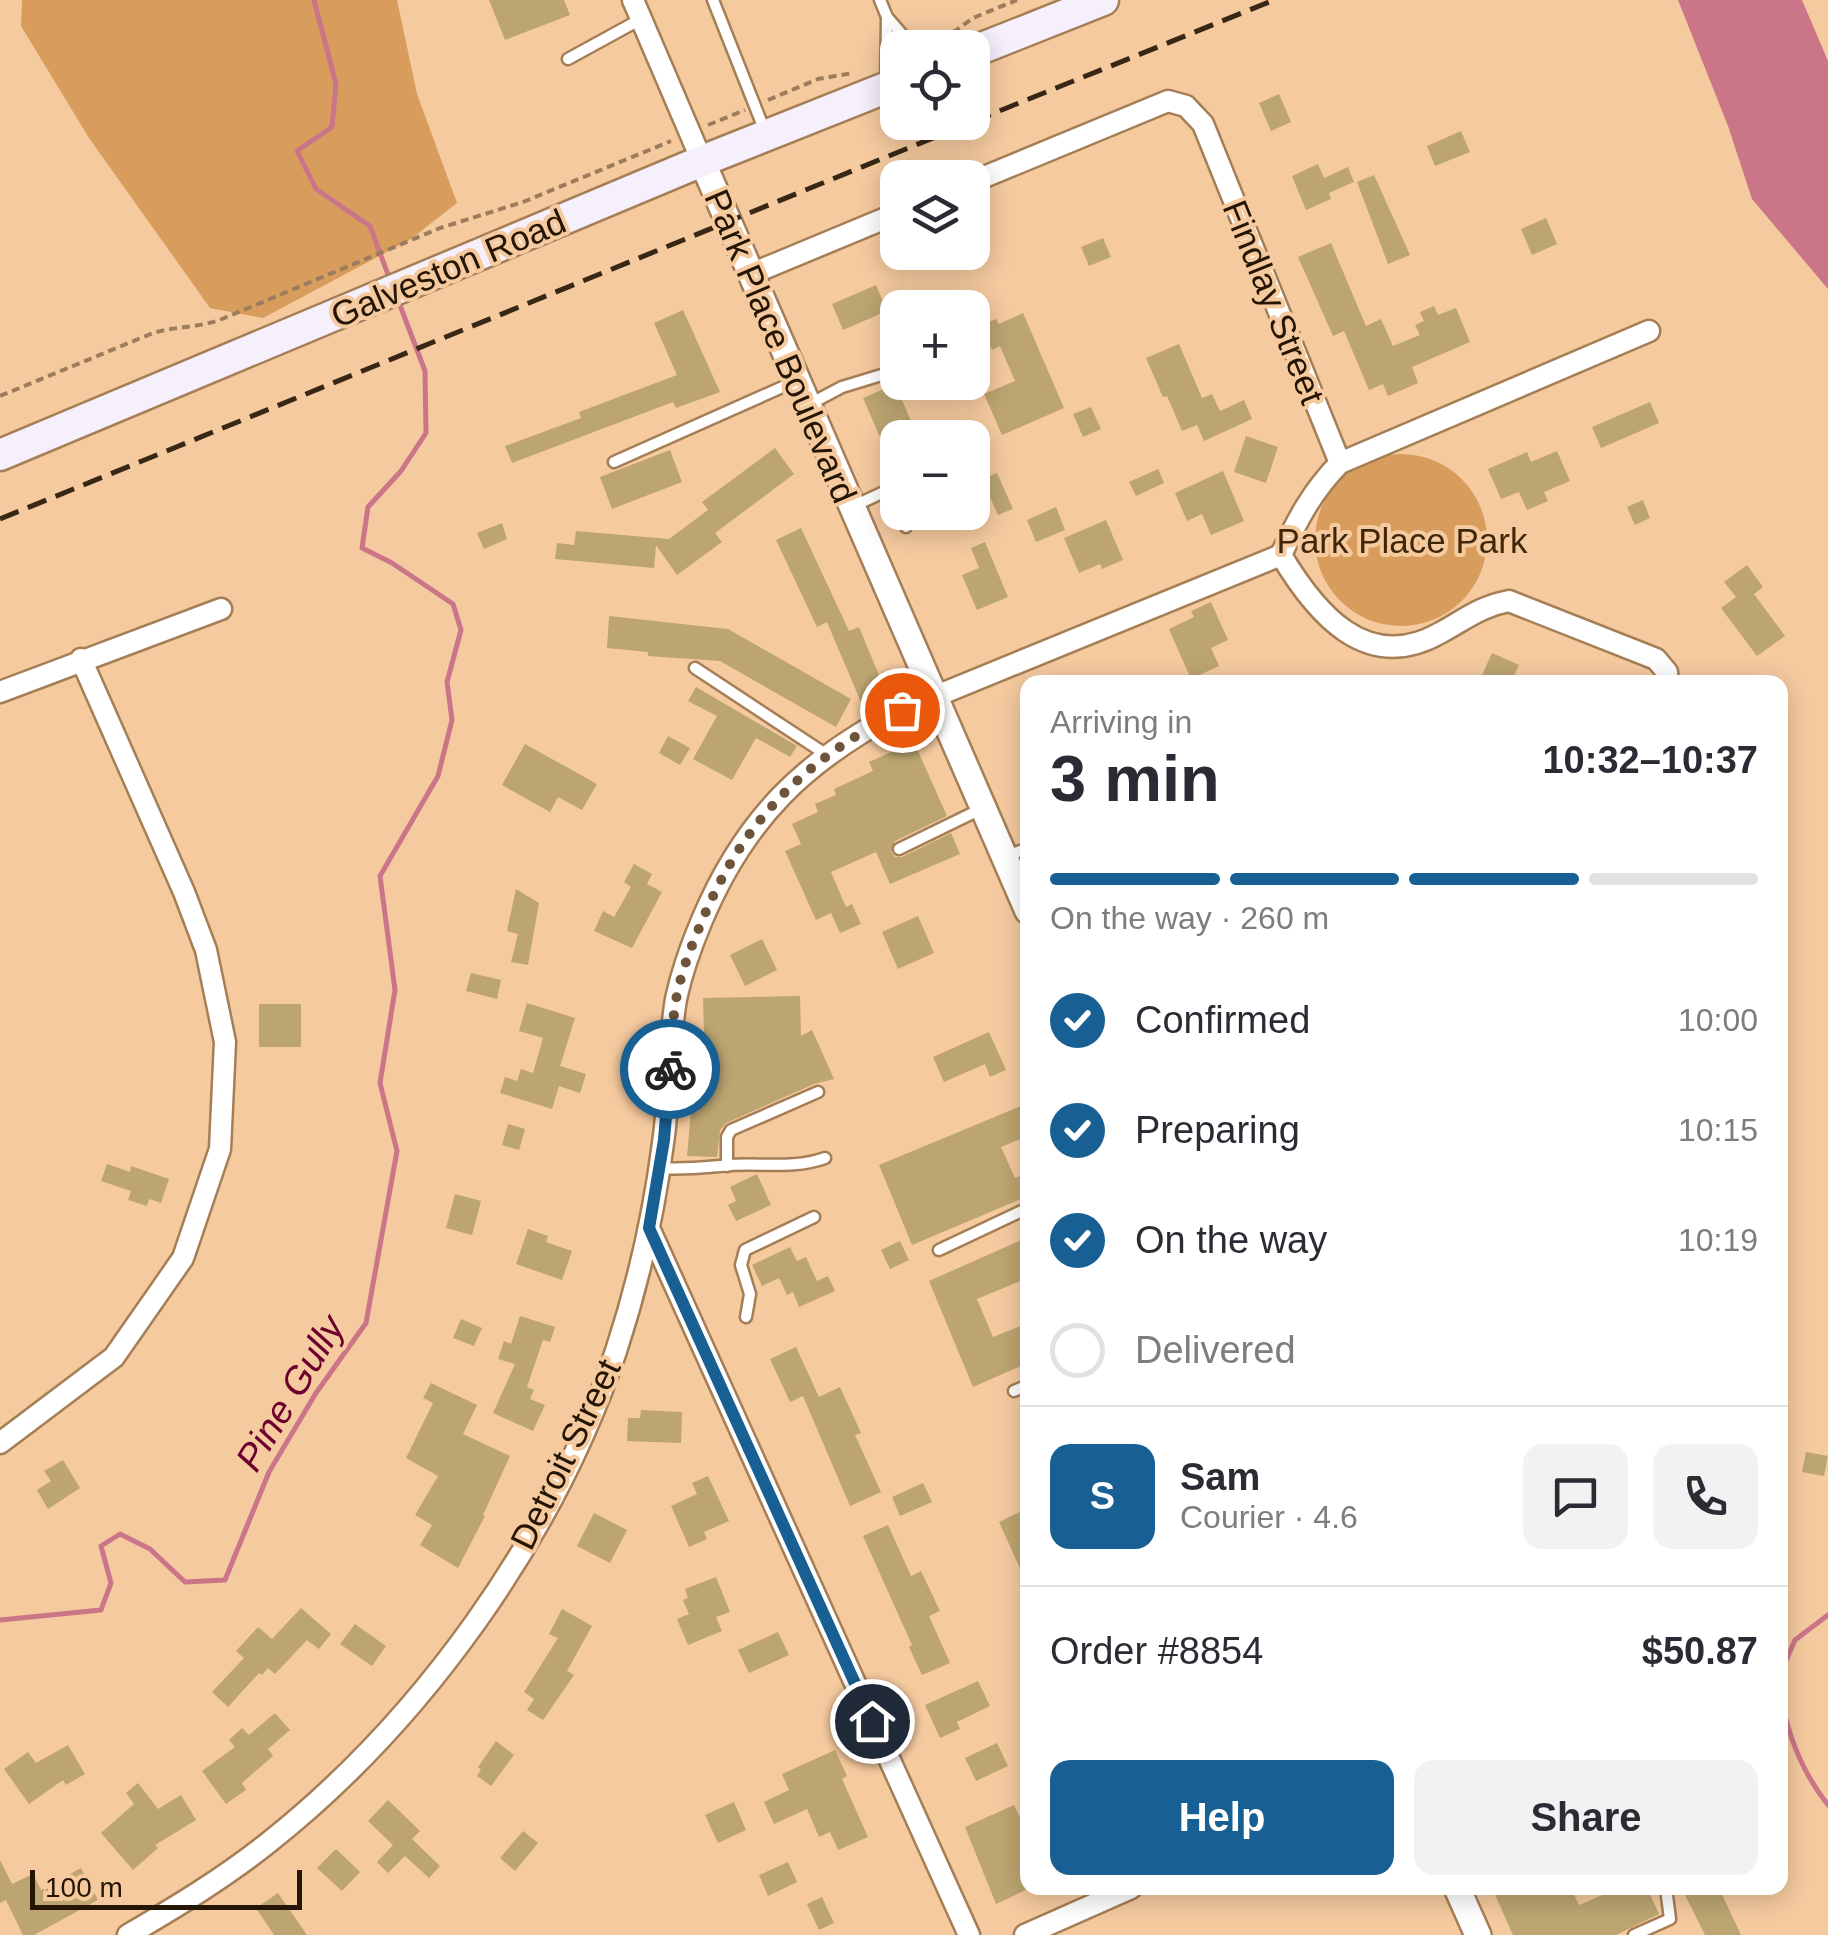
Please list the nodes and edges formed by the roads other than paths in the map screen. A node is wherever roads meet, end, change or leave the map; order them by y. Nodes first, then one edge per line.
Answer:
1 (712, 0) edge
2 (880, 0) edge
3 (1103, 0) edge
4 (637, 10) edge
5 (887, 16) junction
6 (886, 30) edge
7 (899, 30) edge
8 (990, 43) edge
9 (568, 59) dead end
10 (880, 81) edge
11 (766, 135) junction
12 (702, 161) junction
13 (990, 175) edge
14 (880, 220) edge
15 (751, 274) junction
16 (1649, 331) dead end
17 (880, 376) edge
18 (797, 381) junction
19 (808, 406) junction
20 (0, 455) edge
21 (614, 462) dead end
22 (1340, 463) junction
23 (880, 494) edge
24 (850, 508) junction
25 (1281, 554) junction
26 (221, 609) dead end
27 (81, 660) junction
28 (695, 668) dead end
29 (1667, 675) edge
30 (0, 692) edge
31 (932, 696) junction
32 (828, 756) junction
33 (982, 809) junction
34 (899, 848) dead end
35 (1016, 853) edge
36 (818, 1092) dead end
37 (825, 1158) dead end
38 (728, 1166) junction
39 (659, 1168) junction
40 (1020, 1212) edge
41 (814, 1217) dead end
42 (649, 1228) junction
43 (940, 1250) dead end
44 (746, 1317) dead end
45 (1020, 1388) edge
46 (1014, 1391) dead end
47 (0, 1443) edge
48 (1115, 1895) edge
49 (1460, 1895) edge
50 (1667, 1895) edge
51 (128, 1935) edge
52 (969, 1935) edge
53 (1025, 1935) edge
54 (1478, 1935) edge
55 (1634, 1935) edge

1 - 11 lane
2 - 5 lane
3 - 8 main road
4 - 9 lane
4 - 12 street, Park Place Boulevard
5 - 6 lane
5 - 7 lane
10 - 11 main road, Galveston Road
11 - 12 main road, Galveston Road
12 - 15 street, Park Place Boulevard
12 - 20 main road, Galveston Road
13 - 22 street, Findlay Street
14 - 15 street
15 - 18 street, Park Place Boulevard
16 - 22 street
17 - 19 lane
18 - 19 street, Park Place Boulevard
18 - 21 lane
19 - 24 street, Park Place Boulevard
22 - 25 street
23 - 24 lane
24 - 31 street, Park Place Boulevard
25 - 29 street
25 - 31 street, Detroit Street
26 - 27 street
27 - 30 street
27 - 47 street
28 - 32 lane
31 - 32 street, Detroit Street
31 - 33 street, Park Place Boulevard
32 - 39 street, Detroit Street
33 - 34 lane
33 - 35 street, Park Place Boulevard
36 - 38 lane
37 - 38 lane
38 - 39 lane
39 - 42 street, Detroit Street
40 - 43 lane
41 - 44 lane
42 - 51 street, Detroit Street
42 - 52 street
45 - 46 lane
48 - 53 street
49 - 54 street
50 - 55 lane

